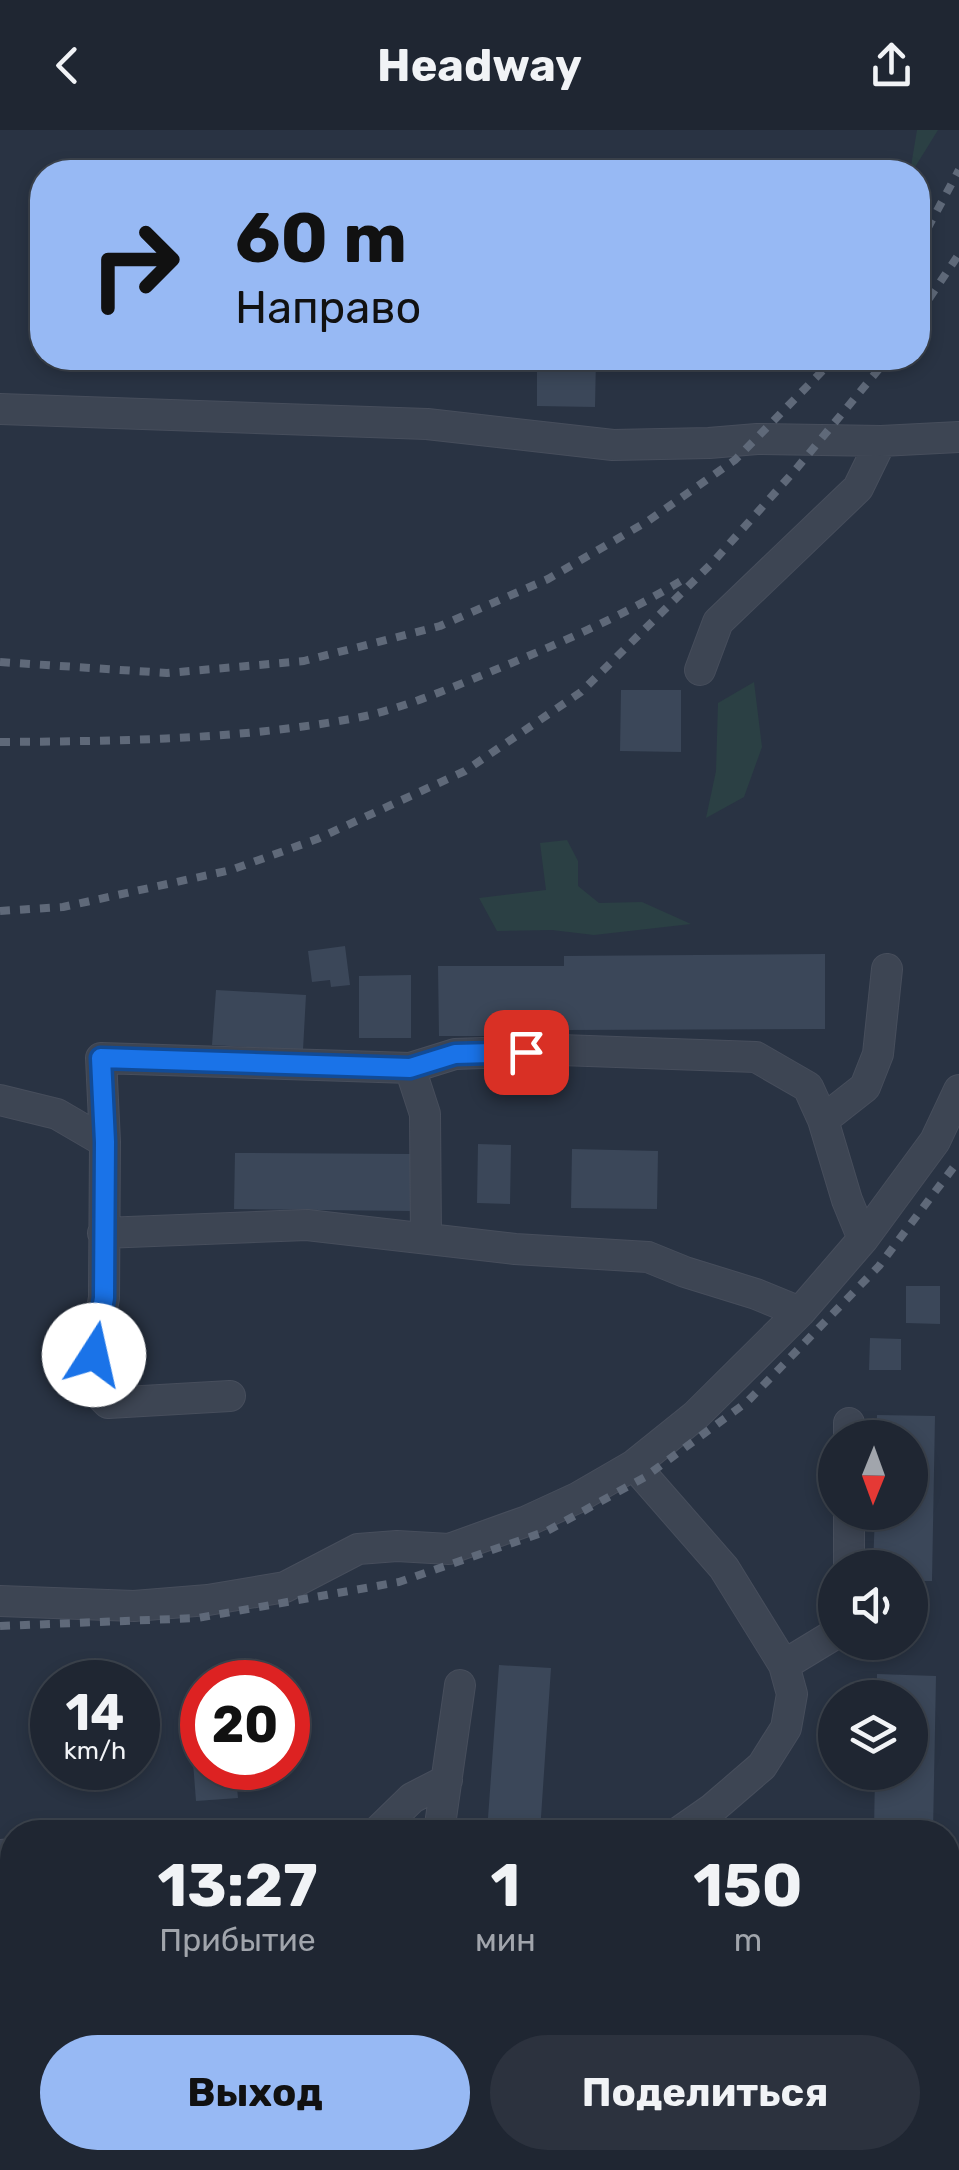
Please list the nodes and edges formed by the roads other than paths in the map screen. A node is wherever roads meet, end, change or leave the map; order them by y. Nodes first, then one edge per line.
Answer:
1 (0, 409) edge
2 (959, 437) edge
3 (881, 441) junction
4 (700, 670) dead end
5 (886, 969) dead end
6 (410, 1068) junction
7 (959, 1090) edge
8 (0, 1100) edge
9 (823, 1120) junction
10 (105, 1142) junction
11 (103, 1232) junction
12 (426, 1238) junction
13 (862, 1239) junction
14 (800, 1312) junction
15 (230, 1396) dead end
16 (634, 1466) junction
17 (0, 1602) edge
18 (818, 1644) edge
19 (784, 1665) junction
20 (460, 1685) dead end
21 (446, 1780) junction
22 (389, 1820) edge
23 (441, 1820) edge
24 (696, 1820) edge

1 - 3 street
2 - 3 street
3 - 4 street
5 - 9 street
6 - 9 street
6 - 10 street
6 - 12 street
7 - 13 street
8 - 10 street
9 - 13 street
10 - 11 street
11 - 12 street
11 - 15 street
12 - 14 street
13 - 14 street
14 - 16 street
16 - 17 street
16 - 19 street
18 - 19 street
19 - 24 street
20 - 21 street
21 - 22 street
21 - 23 street

